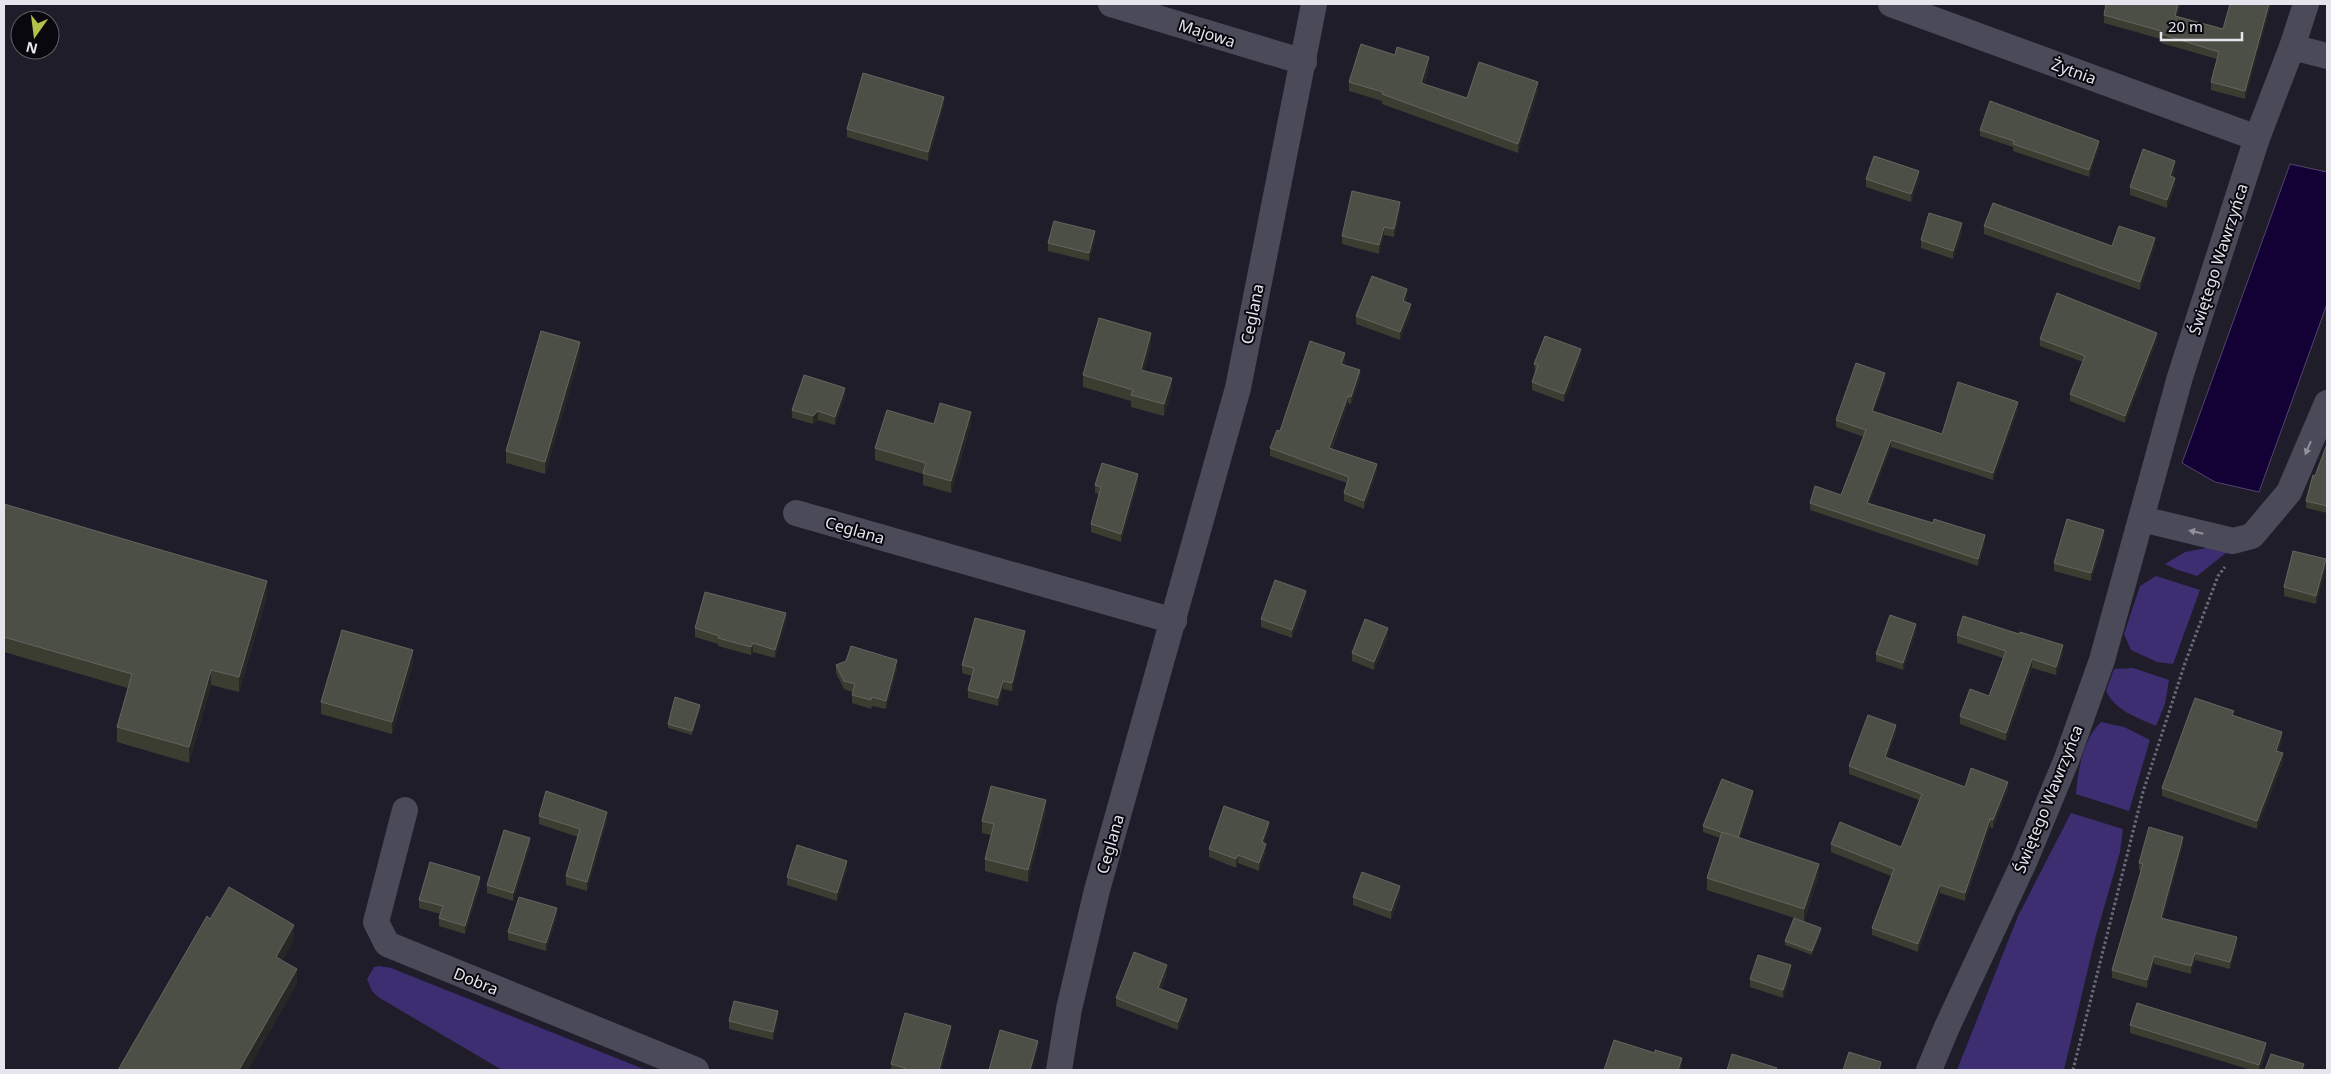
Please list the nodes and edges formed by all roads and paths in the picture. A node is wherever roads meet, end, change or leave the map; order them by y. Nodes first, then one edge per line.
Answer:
1 (1111, 4) edge
2 (1314, 4) edge
3 (1891, 4) edge
4 (2306, 4) edge
5 (2292, 46) junction
6 (2327, 56) edge
7 (1304, 62) junction
8 (2257, 138) junction
9 (2327, 403) edge
10 (796, 513) dead end
11 (2142, 519) junction
12 (2252, 536) junction
13 (1174, 621) junction
14 (405, 810) dead end
15 (696, 1070) edge
16 (1059, 1070) edge
17 (1929, 1070) edge
18 (2073, 1070) edge

1 - 7 street, Majowa
2 - 7 street, Ceglana
3 - 8 street, Żytnia
4 - 5 street, Świętego Wawrzyńca
5 - 6 street
5 - 8 street, Świętego Wawrzyńca
7 - 13 street, Ceglana
8 - 11 street, Świętego Wawrzyńca
9 -> 12 street
10 - 13 street, Ceglana
12 -> 11 street
11 - 17 street, Świętego Wawrzyńca
12 - 18 path
13 - 16 street, Ceglana
14 - 15 street, Dobra

